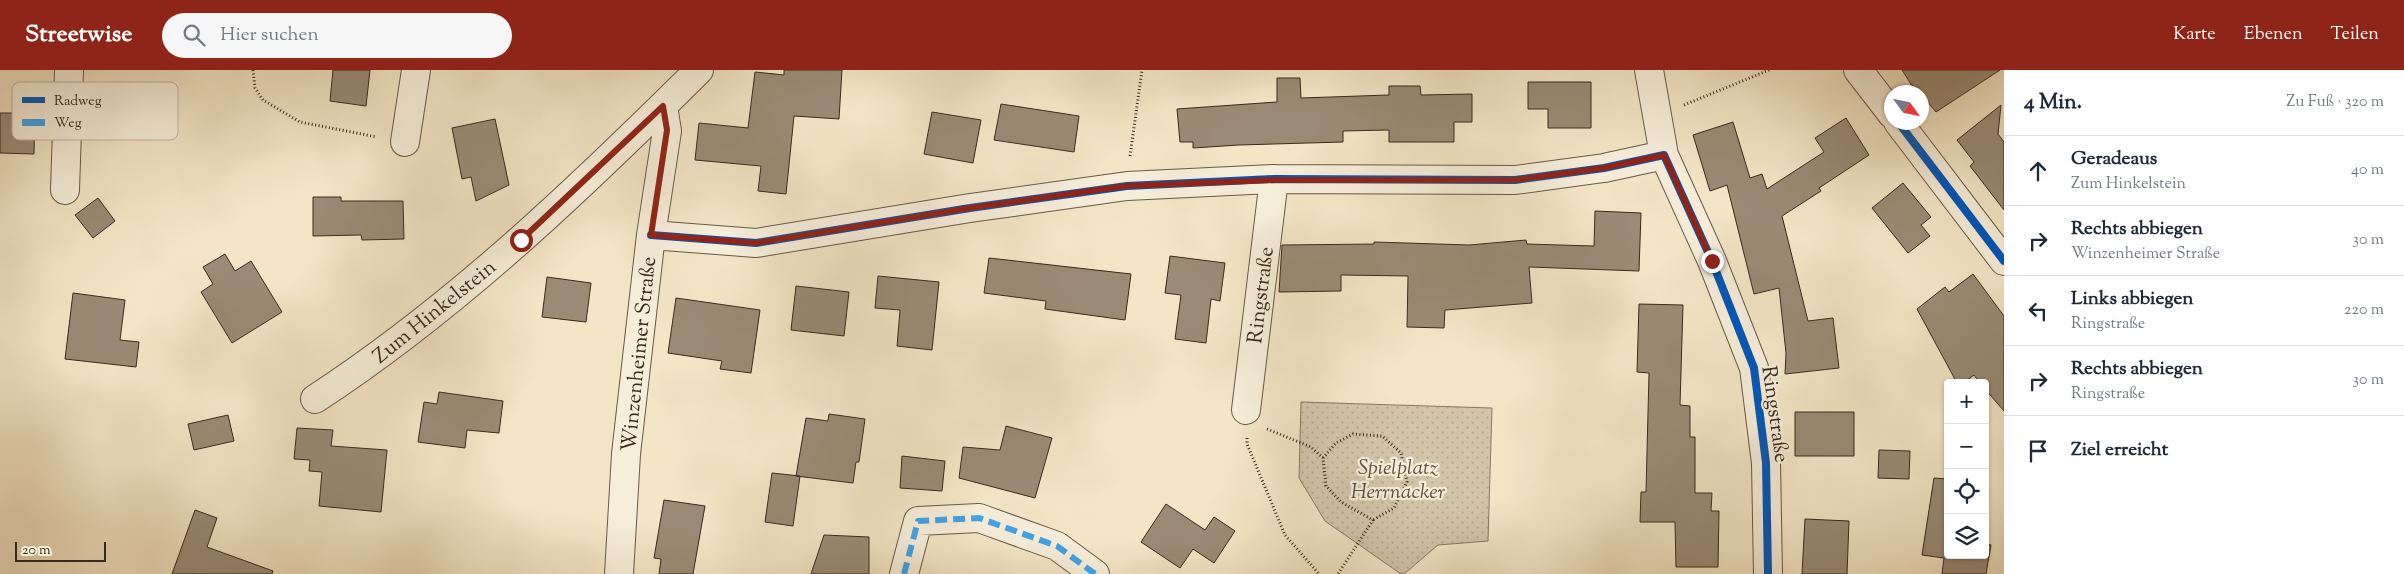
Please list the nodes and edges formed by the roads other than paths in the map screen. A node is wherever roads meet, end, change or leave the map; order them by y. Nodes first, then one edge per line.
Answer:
1 (416, 70) edge
2 (699, 70) edge
3 (1649, 70) edge
4 (1858, 70) edge
5 (1884, 104) edge
6 (663, 106) junction
7 (1904, 130) edge
8 (67, 140) edge
9 (405, 142) road end
10 (1664, 155) junction
11 (1274, 180) junction
12 (65, 190) dead end
13 (651, 235) junction
14 (2004, 261) edge
15 (315, 399) dead end
16 (1246, 410) road end
17 (619, 574) edge
18 (904, 574) edge
19 (1095, 574) edge
20 (1768, 574) edge

1 - 9 street
2 - 6 street, Zum Hinkelstein
3 - 10 street, Ringstraße
4 - 5 street
6 - 13 street, Winzenheimer Straße
6 - 15 street, Zum Hinkelstein
7 - 14 street
8 - 12 street
10 - 11 street
10 - 20 street, Ringstraße
11 - 13 street
11 - 16 street, Ringstraße
13 - 17 street, Winzenheimer Straße
18 - 19 street

